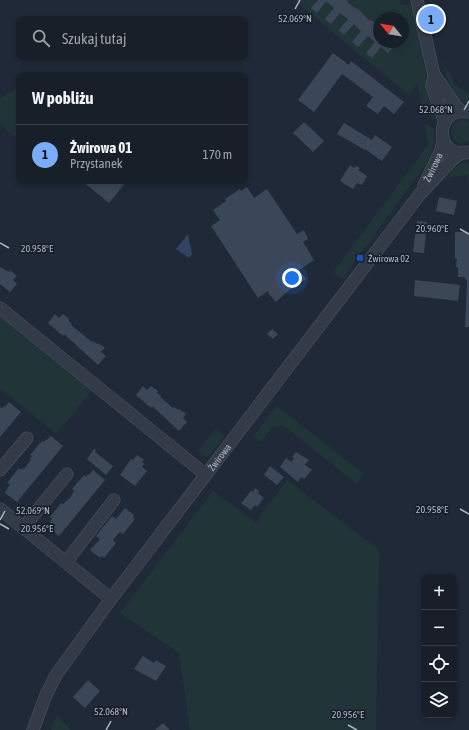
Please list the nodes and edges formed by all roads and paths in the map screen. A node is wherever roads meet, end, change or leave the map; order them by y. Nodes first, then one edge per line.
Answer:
1 (417, 0) edge
2 (434, 75) junction
3 (465, 112) edge
4 (445, 122) junction
5 (443, 140) junction
6 (465, 152) edge
7 (420, 194) junction
8 (0, 308) edge
9 (27, 438) dead end
10 (0, 470) edge
11 (66, 474) dead end
12 (206, 475) junction
13 (114, 500) dead end
14 (0, 509) edge
15 (23, 528) junction
16 (66, 562) junction
17 (111, 599) junction
18 (32, 730) edge

1 - 2 street
2 - 3 street
2 - 4 street
3 - 4 street
4 - 5 street, Żwirowa
5 - 6 street
5 - 7 street, Żwirowa
6 - 7 street, Żwirowa
7 - 12 street, Żwirowa
8 - 12 street
9 - 10 street
11 - 15 street
12 - 17 street, Żwirowa
13 - 16 street
14 - 15 street
15 - 16 street
16 - 17 street
17 - 18 street, Żwirowa

